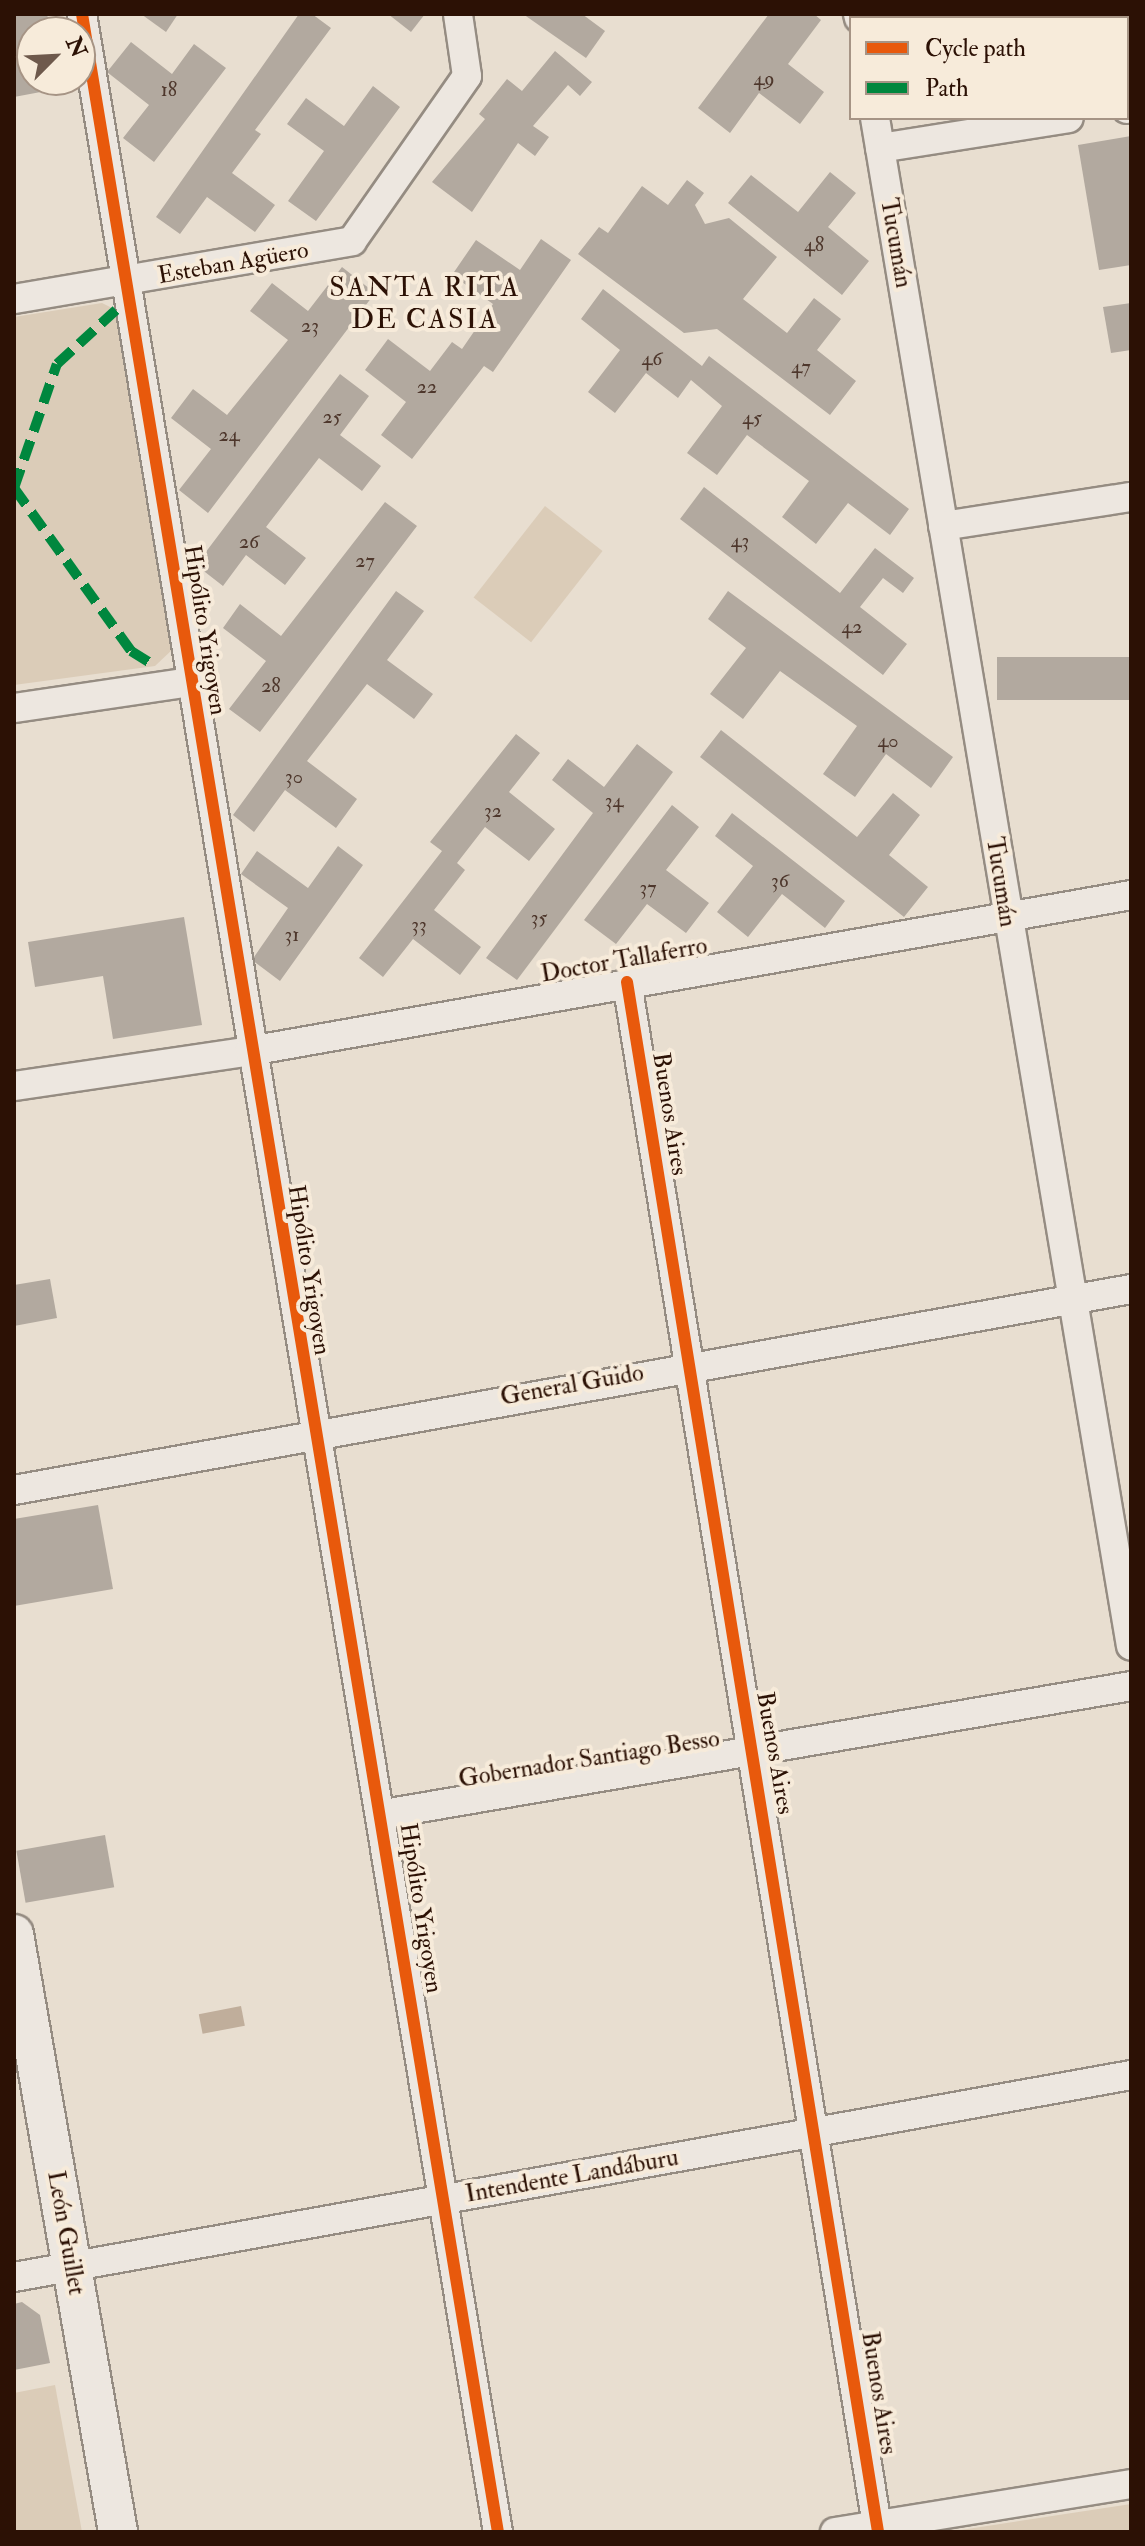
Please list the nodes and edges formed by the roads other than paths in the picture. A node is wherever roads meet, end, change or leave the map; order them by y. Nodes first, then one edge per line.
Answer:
1 (82, 14) edge
2 (458, 14) edge
3 (875, 120) edge
4 (1056, 120) edge
5 (880, 148) junction
6 (126, 281) junction
7 (14, 299) edge
8 (1131, 497) edge
9 (943, 526) junction
10 (191, 682) junction
11 (14, 708) edge
12 (1131, 895) edge
13 (1006, 916) junction
14 (627, 982) junction
15 (250, 1051) junction
16 (14, 1086) edge
17 (1131, 1289) edge
18 (1071, 1299) junction
19 (688, 1364) junction
20 (314, 1433) junction
21 (14, 1490) edge
22 (1131, 1646) edge
23 (1131, 1686) edge
24 (753, 1755) junction
25 (384, 1814) junction
26 (14, 1934) edge
27 (1131, 2075) edge
28 (817, 2132) junction
29 (444, 2199) junction
30 (71, 2266) junction
31 (14, 2277) edge
32 (1131, 2484) edge
33 (878, 2528) edge
34 (118, 2532) edge
35 (498, 2532) edge
36 (835, 2532) edge

1 - 6 street, Hipólito Yrigoyen
2 - 6 street, Esteban Agüero
3 - 5 street, Tucumán
4 - 5 street
5 - 9 street, Tucumán
6 - 7 street, Esteban Agüero
6 - 10 street, Hipólito Yrigoyen
8 - 9 street
9 - 13 street, Tucumán
10 - 11 street
10 - 15 street, Hipólito Yrigoyen
12 - 13 street, Doctor Tallaferro
13 - 14 street, Doctor Tallaferro
13 - 18 street, Tucumán
14 - 15 street, Doctor Tallaferro
14 - 19 street, Buenos Aires
15 - 16 street, Doctor Tallaferro
15 - 20 street, Hipólito Yrigoyen
17 - 18 street, General Guido
18 - 19 street, General Guido
18 - 22 street, Tucumán
19 - 20 street, General Guido
19 - 24 street, Buenos Aires
20 - 21 street, General Guido
20 - 25 street, Hipólito Yrigoyen
23 - 24 street, Gobernador Santiago Besso
24 - 25 street, Gobernador Santiago Besso
24 - 28 street, Buenos Aires
25 - 29 street, Hipólito Yrigoyen
26 - 30 street, León Guillet
27 - 28 street, Intendente Landáburu
28 - 29 street, Intendente Landáburu
28 - 33 street, Buenos Aires
29 - 30 street, Intendente Landáburu
29 - 35 street, Hipólito Yrigoyen
30 - 31 street, Intendente Landáburu
30 - 34 street, León Guillet
32 - 33 street
33 - 36 street

